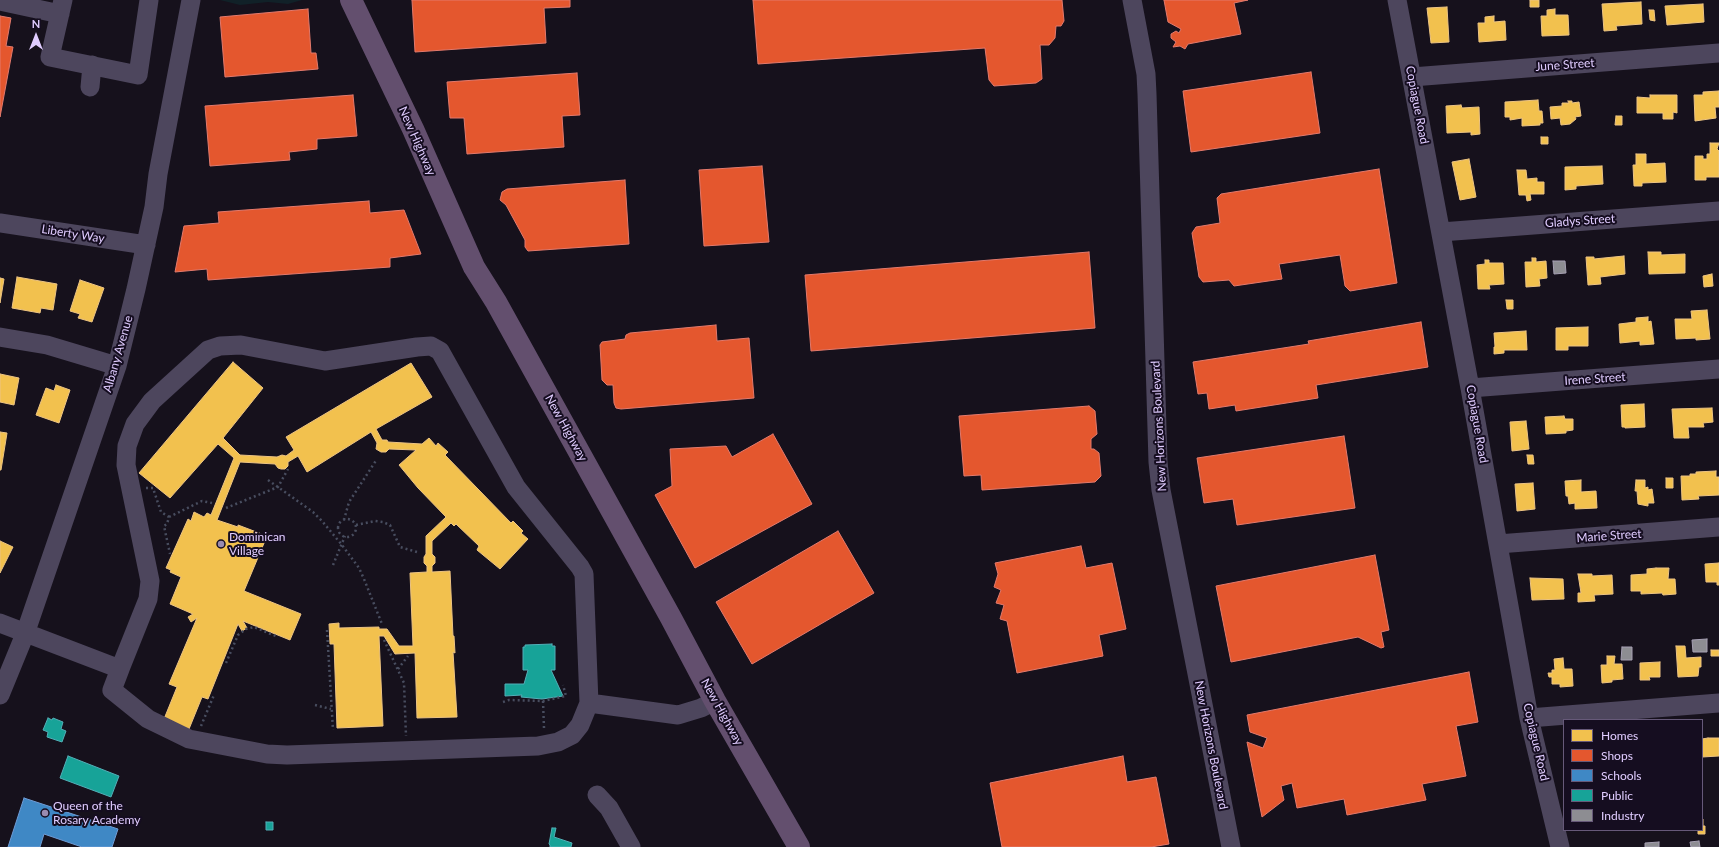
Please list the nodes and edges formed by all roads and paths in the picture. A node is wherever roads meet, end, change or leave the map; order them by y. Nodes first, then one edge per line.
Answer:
1 (149, 0) edge
2 (190, 0) edge
3 (351, 0) edge
4 (1132, 0) edge
5 (1397, 0) edge
6 (0, 1) edge
7 (61, 7) edge
8 (1719, 53) edge
9 (92, 65) junction
10 (1412, 77) junction
11 (90, 86) dead end
12 (1719, 211) edge
13 (0, 223) edge
14 (1441, 232) junction
15 (146, 246) junction
16 (0, 337) edge
17 (117, 366) junction
18 (1719, 369) edge
19 (1470, 388) junction
20 (377, 459) dead end
21 (288, 469) dead end
22 (268, 480) dead end
23 (278, 487) junction
24 (141, 489) dead end
25 (212, 503) dead end
26 (226, 508) dead end
27 (169, 516) junction
28 (344, 520) junction
29 (356, 525) junction
30 (1719, 527) edge
31 (345, 536) junction
32 (1498, 544) junction
33 (342, 545) junction
34 (416, 552) dead end
35 (170, 554) dead end
36 (333, 566) dead end
37 (0, 623) edge
38 (382, 624) dead end
39 (327, 630) dead end
40 (25, 634) junction
41 (278, 637) dead end
42 (384, 640) dead end
43 (408, 656) dead end
44 (226, 663) dead end
45 (120, 669) junction
46 (398, 669) junction
47 (563, 685) dead end
48 (0, 695) edge
49 (214, 696) dead end
50 (715, 700) junction
51 (543, 701) junction
52 (503, 702) dead end
53 (589, 703) junction
54 (1719, 703) edge
55 (315, 705) dead end
56 (331, 709) junction
57 (1529, 718) junction
58 (201, 727) dead end
59 (333, 730) dead end
60 (544, 732) dead end
61 (406, 741) dead end
62 (598, 795) dead end
63 (631, 847) edge
64 (799, 847) edge
65 (1231, 847) edge
66 (1560, 847) edge

1 - 9 street
2 - 15 street, Albany Avenue
3 - 50 main road, New Highway
4 - 65 street, New Horizons Boulevard
5 - 10 street, Copiague Road
6 - 7 street
7 - 9 street
8 - 10 street, June Street
9 - 11 street
10 - 14 street, Copiague Road
12 - 14 street, Gladys Street
13 - 15 street, Liberty Way
14 - 19 street, Copiague Road
15 - 17 street, Albany Avenue
16 - 17 street
17 - 40 street, Albany Avenue
18 - 19 street, Irene Street
19 - 32 street, Copiague Road
20 - 28 path
21 - 23 path
22 - 23 path
23 - 26 path
23 - 33 path
24 - 27 path
25 - 27 path
27 - 35 path
28 - 29 path
28 - 31 path
29 - 31 path
29 - 34 path
30 - 32 street, Marie Street
31 - 33 path
32 - 57 street, Copiague Road
33 - 36 path
33 - 38 path
37 - 40 street
39 - 56 path
40 - 45 street
40 - 48 street, Albany Avenue
41 - 44 path
42 - 46 path
43 - 46 path
45 - 53 street
45 - 53 street
46 - 61 path
47 - 51 path
49 - 58 path
50 - 53 street
50 - 64 main road, New Highway
51 - 52 path
51 - 60 path
54 - 57 street
55 - 56 path
56 - 59 path
57 - 66 street, Copiague Road
62 - 63 street

